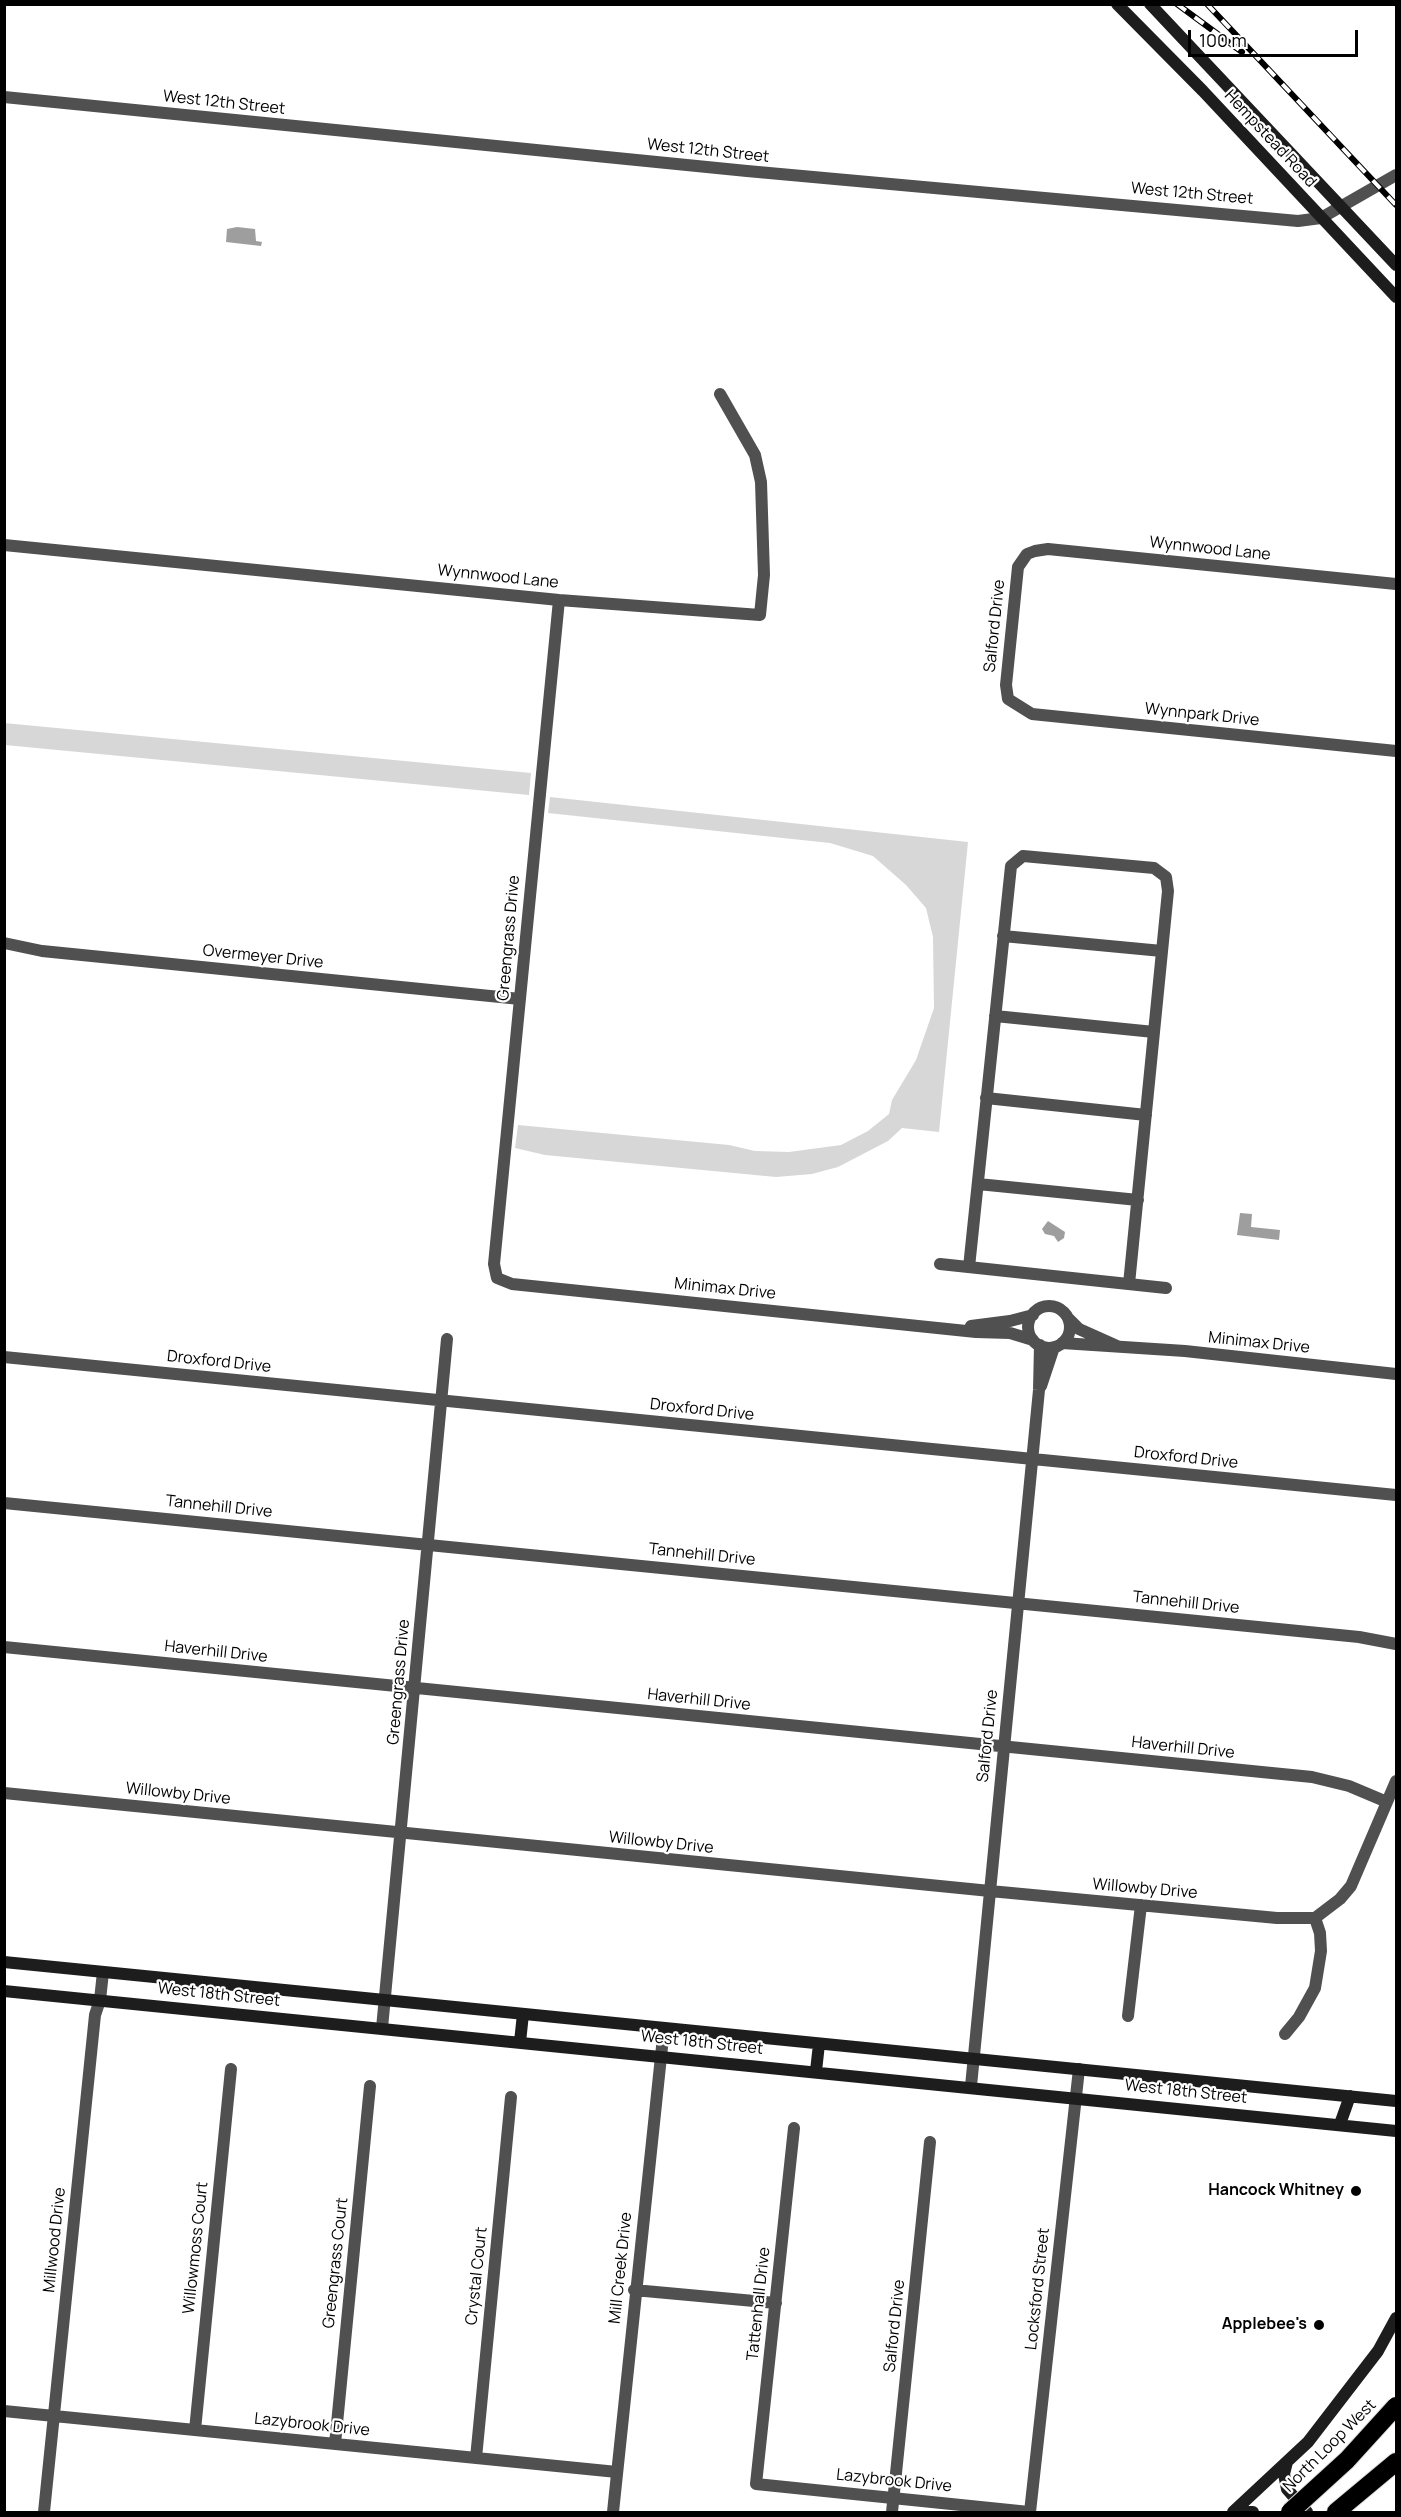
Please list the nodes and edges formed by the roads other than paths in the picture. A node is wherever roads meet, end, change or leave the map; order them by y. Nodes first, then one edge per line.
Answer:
1 (1117, 4) edge
2 (1150, 4) edge
3 (1168, 24) junction
4 (1151, 40) junction
5 (4, 98) edge
6 (1396, 175) edge
7 (1341, 207) junction
8 (1321, 219) junction
9 (1396, 265) edge
10 (1396, 297) edge
11 (720, 394) dead end
12 (4, 545) edge
13 (1023, 558) joint
14 (1396, 584) edge
15 (559, 600) junction
16 (1008, 699) joint
17 (1396, 751) edge
18 (1003, 936) junction
19 (4, 943) edge
20 (1162, 951) junction
21 (520, 999) junction
22 (995, 1017) junction
23 (1155, 1032) junction
24 (986, 1098) junction
25 (1146, 1115) junction
26 (978, 1184) junction
27 (1138, 1200) junction
28 (940, 1264) dead end
29 (969, 1267) junction
30 (497, 1278) joint
31 (1130, 1284) junction
32 (1166, 1288) dead end
33 (1033, 1315) junction
34 (1068, 1318) junction
35 (952, 1328) junction
36 (447, 1339) dead end
37 (1036, 1342) junction
38 (1058, 1345) junction
39 (1117, 1346) junction
40 (4, 1357) edge
41 (1396, 1374) edge
42 (1040, 1390) junction
43 (442, 1400) junction
44 (1032, 1459) junction
45 (1396, 1496) edge
46 (4, 1503) edge
47 (428, 1545) junction
48 (1018, 1603) junction
49 (1396, 1644) edge
50 (4, 1647) edge
51 (415, 1689) junction
52 (1004, 1747) junction
53 (1396, 1781) edge
54 (4, 1793) edge
55 (1387, 1802) junction
56 (402, 1834) junction
57 (990, 1891) junction
58 (1141, 1905) junction
59 (1315, 1918) junction
60 (4, 1962) edge
61 (103, 1972) junction
62 (4, 1991) edge
63 (100, 2000) junction
64 (385, 2001) junction
65 (523, 2014) junction
66 (1128, 2016) dead end
67 (382, 2028) junction
68 (664, 2028) junction
69 (1286, 2034) dead end
70 (520, 2042) junction
71 (819, 2044) junction
72 (661, 2055) junction
73 (973, 2058) junction
74 (231, 2069) dead end
75 (1079, 2069) junction
76 (816, 2071) junction
77 (370, 2086) dead end
78 (971, 2086) junction
79 (1350, 2096) junction
80 (511, 2097) dead end
81 (1077, 2097) junction
82 (1396, 2101) edge
83 (1340, 2124) junction
84 (794, 2128) dead end
85 (1396, 2131) edge
86 (930, 2142) dead end
87 (634, 2290) junction
88 (776, 2303) junction
89 (1396, 2318) edge
90 (1396, 2406) edge
91 (4, 2411) edge
92 (53, 2416) junction
93 (195, 2430) junction
94 (335, 2444) junction
95 (476, 2458) junction
96 (1287, 2460) junction
97 (1392, 2464) edge
98 (616, 2472) junction
99 (756, 2484) joint
100 (894, 2497) junction
101 (44, 2512) edge
102 (613, 2512) edge
103 (892, 2512) edge
104 (1029, 2512) edge
105 (1235, 2512) edge
106 (1253, 2512) edge
107 (1290, 2512) edge
108 (1307, 2512) edge
109 (1336, 2512) edge

1 - 4 main road, Hempstead Road
2 - 3 main road, Hempstead Road
3 - 4 main road
3 - 7 main road, Hempstead Road
4 - 8 main road, Hempstead Road
5 - 8 street, West 12th Street
6 - 7 street, West 12th Street
7 - 8 street, West 12th Street
7 - 9 main road, Hempstead Road
8 - 10 main road, Hempstead Road
11 - 15 street, Wynnwood Lane
12 - 15 street, Wynnwood Lane
13 - 14 street, Wynnwood Lane
13 - 16 street, Salford Drive
15 - 21 street, Greengrass Drive
16 - 17 street, Wynnpark Drive
18 - 20 street
18 - 20 street
18 - 22 street
19 - 21 street, Overmeyer Drive
20 - 23 street
21 - 30 street, Greengrass Drive
22 - 23 street
22 - 24 street
23 - 25 street
24 - 25 street
24 - 26 street
25 - 27 street
26 - 27 street
26 - 29 street
27 - 31 street
28 - 29 street
29 - 31 street
30 - 35 street, Minimax Drive
31 - 32 street
33 - 34 street
33 - 35 street, Minimax Drive
33 - 37 street
34 - 38 street
34 - 39 street, Minimax Drive
35 - 37 street, Minimax Drive
36 - 43 street, Greengrass Drive
37 - 38 street
37 - 42 street, Salford Drive
38 - 39 street, Minimax Drive
38 - 42 street, Salford Drive
39 - 41 street, Minimax Drive
40 - 43 street, Droxford Drive
42 - 44 street, Salford Drive
43 - 44 street, Droxford Drive
43 - 47 street, Greengrass Drive
44 - 45 street, Droxford Drive
44 - 48 street, Salford Drive
46 - 47 street, Tannehill Drive
47 - 48 street, Tannehill Drive
47 - 51 street, Greengrass Drive
48 - 49 street, Tannehill Drive
48 - 52 street, Salford Drive
50 - 51 street, Haverhill Drive
51 - 52 street, Haverhill Drive
51 - 56 street, Greengrass Drive
52 - 55 street, Haverhill Drive
52 - 57 street, Salford Drive
53 - 55 street
54 - 56 street, Willowby Drive
55 - 59 street
56 - 57 street, Willowby Drive
56 - 64 street, Greengrass Drive
57 - 58 street, Willowby Drive
57 - 73 street, Salford Drive
58 - 59 street, Willowby Drive
58 - 66 street
59 - 69 street
60 - 61 main road, West 18th Street
61 - 63 street, Millwood Drive
61 - 64 main road, West 18th Street
62 - 63 main road, West 18th Street
63 - 67 main road, West 18th Street
63 - 92 street, Millwood Drive
64 - 65 main road, West 18th Street
64 - 67 street, Greengrass Drive
65 - 68 main road, West 18th Street
65 - 70 main road
67 - 70 main road, West 18th Street
68 - 71 main road, West 18th Street
68 - 72 street, Mill Creek Drive
70 - 72 main road, West 18th Street
71 - 73 main road, West 18th Street
71 - 76 main road
72 - 76 main road, West 18th Street
72 - 87 street, Mill Creek Drive
73 - 75 main road, West 18th Street
73 - 78 street, Salford Drive
74 - 93 street, Willowmoss Court
75 - 79 main road, West 18th Street
75 - 81 street, Locksford Street
76 - 78 main road, West 18th Street
77 - 94 street, Greengrass Court
78 - 81 main road, West 18th Street
79 - 82 main road, West 18th Street
79 - 83 main road
80 - 95 street, Crystal Court
81 - 83 main road, West 18th Street
81 - 104 street, Locksford Street
83 - 85 main road, West 18th Street
84 - 88 street, Tattenhall Drive
86 - 100 street, Salford Drive
87 - 88 street
87 - 98 street, Mill Creek Drive
88 - 99 street, Tattenhall Drive
89 - 96 main road
90 - 107 highway, North Loop West, bridge
91 - 92 street, Lazybrook Drive
92 - 93 street, Lazybrook Drive
92 - 101 street, Millwood Drive
93 - 94 street, Lazybrook Drive
94 - 95 street, Lazybrook Drive
95 - 98 street, Lazybrook Drive
96 - 105 main road
96 - 108 main road
97 - 109 highway
98 - 102 street, Mill Creek Drive
99 - 100 street, Lazybrook Drive
100 - 103 street, Salford Drive
100 - 104 street, Lazybrook Drive
105 - 106 main road

